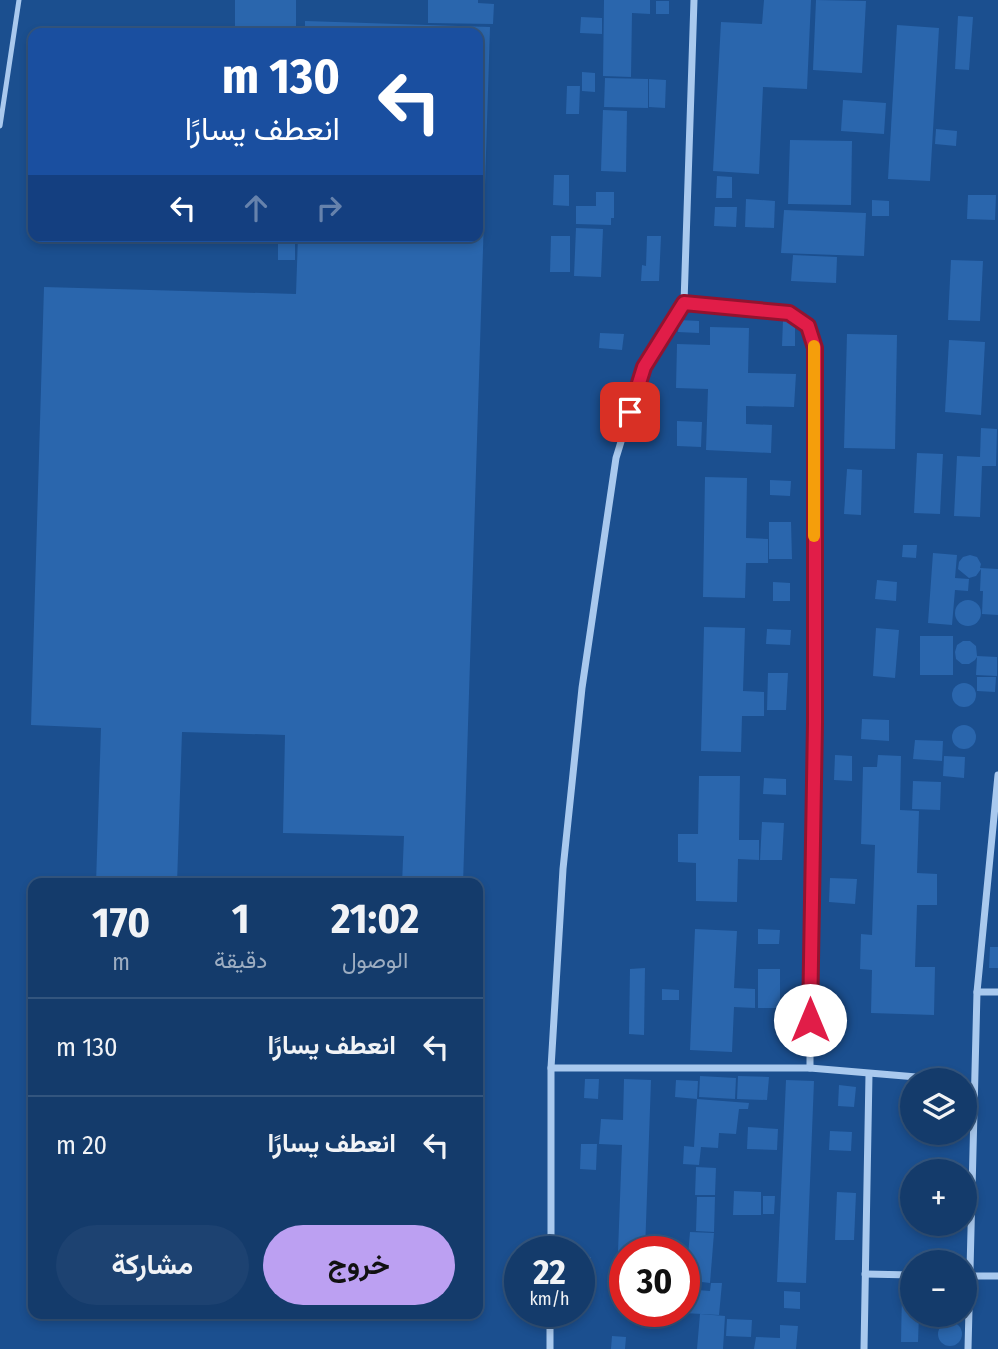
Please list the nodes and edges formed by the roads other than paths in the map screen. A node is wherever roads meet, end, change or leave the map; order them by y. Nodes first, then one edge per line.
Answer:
1 (19, 0) edge
2 (694, 0) edge
3 (0, 126) edge
4 (684, 303) junction
5 (998, 775) edge
6 (977, 992) junction
7 (998, 992) edge
8 (551, 1068) junction
9 (810, 1068) junction
10 (975, 1068) edge
11 (869, 1074) junction
12 (900, 1076) edge
13 (972, 1145) edge
14 (551, 1236) edge
15 (968, 1250) edge
16 (865, 1274) junction
17 (900, 1275) edge
18 (977, 1276) edge
19 (998, 1276) edge
20 (551, 1327) edge
21 (968, 1327) edge
22 (550, 1349) edge
23 (864, 1349) edge
24 (968, 1349) edge

1 - 3 lane
2 - 4 street
4 - 8 street
4 - 9 street
5 - 6 street
6 - 7 street
6 - 10 street
8 - 9 street
8 - 14 street
9 - 11 street
11 - 12 street
11 - 16 street
13 - 15 street
16 - 17 street
16 - 23 street
18 - 19 street
20 - 22 street
21 - 24 street

